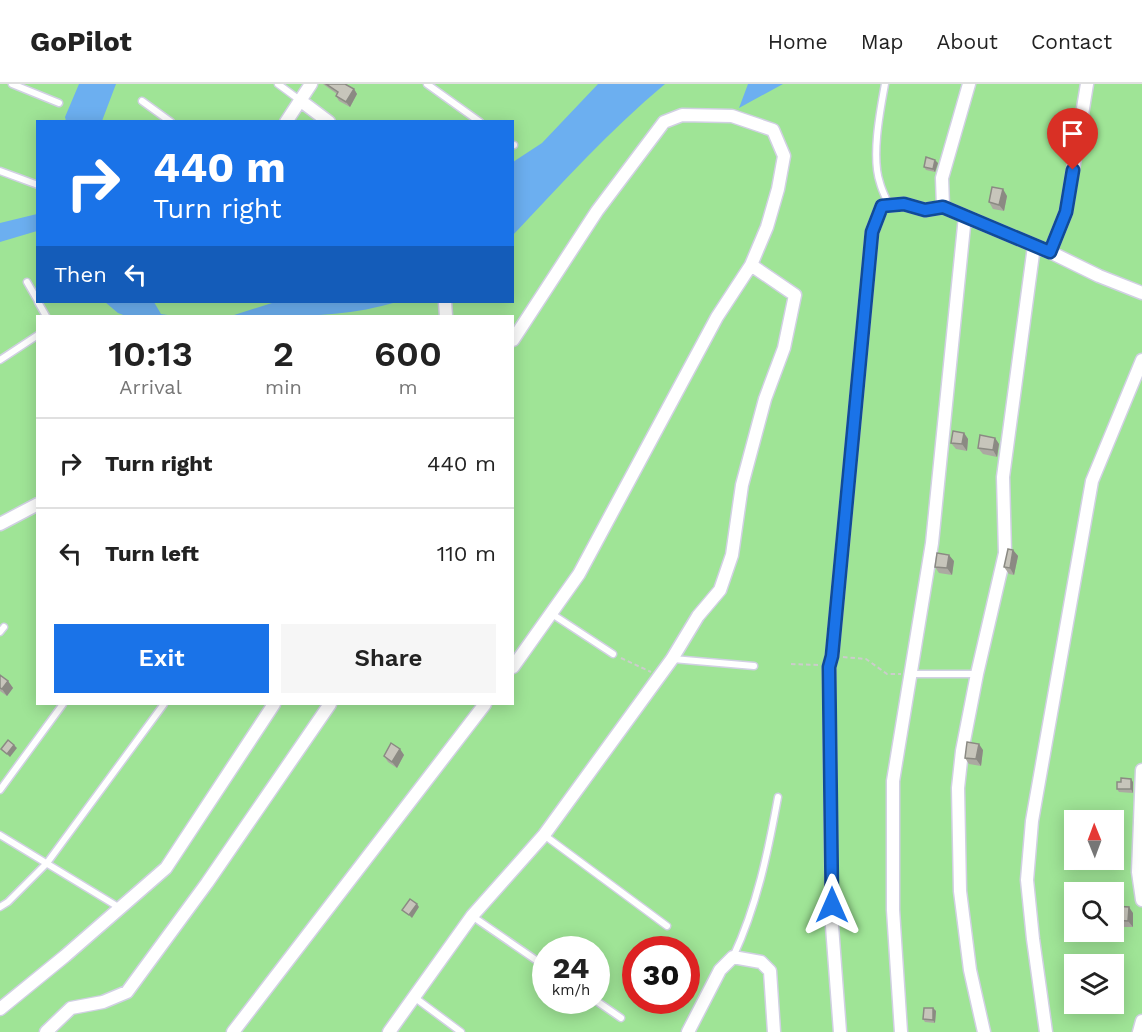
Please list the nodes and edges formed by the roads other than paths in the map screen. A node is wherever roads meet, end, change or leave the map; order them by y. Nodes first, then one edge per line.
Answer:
1 (12, 84) edge
2 (278, 84) edge
3 (311, 84) edge
4 (427, 84) edge
5 (885, 84) edge
6 (969, 84) edge
7 (1087, 84) edge
8 (301, 100) junction
9 (142, 101) dead end
10 (58, 103) dead end
11 (168, 120) edge
12 (287, 120) edge
13 (326, 120) edge
14 (477, 120) edge
15 (0, 171) edge
16 (36, 184) edge
17 (889, 206) junction
18 (943, 207) junction
19 (965, 216) junction
20 (1034, 246) junction
21 (1050, 252) junction
22 (751, 265) junction
23 (27, 282) dead end
24 (1142, 293) edge
25 (36, 298) edge
26 (36, 336) edge
27 (514, 338) edge
28 (0, 360) edge
29 (1142, 360) edge
30 (36, 505) edge
31 (0, 524) edge
32 (552, 614) junction
33 (613, 654) road end
34 (672, 659) junction
35 (514, 666) edge
36 (754, 666) dead end
37 (910, 674) junction
38 (977, 674) junction
39 (62, 705) edge
40 (163, 705) edge
41 (273, 705) edge
42 (329, 705) edge
43 (484, 705) edge
44 (1142, 770) edge
45 (0, 790) edge
46 (778, 797) dead end
47 (0, 835) edge
48 (544, 835) junction
49 (47, 863) junction
50 (1142, 900) edge
51 (0, 907) edge
52 (121, 908) junction
53 (471, 916) junction
54 (667, 926) dead end
55 (532, 957) edge
56 (733, 957) junction
57 (414, 997) junction
58 (0, 1009) edge
59 (610, 1010) edge
60 (621, 1018) dead end
61 (1142, 1021) edge
62 (46, 1032) edge
63 (233, 1032) edge
64 (389, 1032) edge
65 (461, 1032) edge
66 (688, 1032) edge
67 (774, 1032) edge
68 (840, 1032) edge
69 (901, 1032) edge
70 (984, 1032) edge
71 (1046, 1032) edge
72 (1139, 1032) edge

1 - 10 lane
2 - 8 lane
3 - 8 street
4 - 14 lane
5 - 17 lane
6 - 18 street
7 - 21 street
8 - 12 street
8 - 13 street
9 - 11 lane
15 - 16 lane
17 - 18 street
17 - 68 street
18 - 19 street
19 - 20 street
19 - 37 street
20 - 21 street
20 - 38 street
21 - 24 street
22 - 27 street
22 - 32 street
22 - 34 street
23 - 25 lane
26 - 28 lane
29 - 71 street
30 - 31 street
32 - 33 lane
32 - 35 street
34 - 36 lane
34 - 48 street
37 - 38 lane
37 - 69 street
38 - 70 street
39 - 45 lane
40 - 49 lane
41 - 52 street
42 - 62 street
43 - 63 street
44 - 50 street
46 - 56 lane
47 - 49 lane
48 - 53 street
48 - 54 lane
49 - 51 lane
49 - 52 lane
52 - 58 street
53 - 55 lane
53 - 57 street
56 - 66 street
56 - 67 street
57 - 64 street
57 - 65 lane
59 - 60 lane
61 - 72 street

